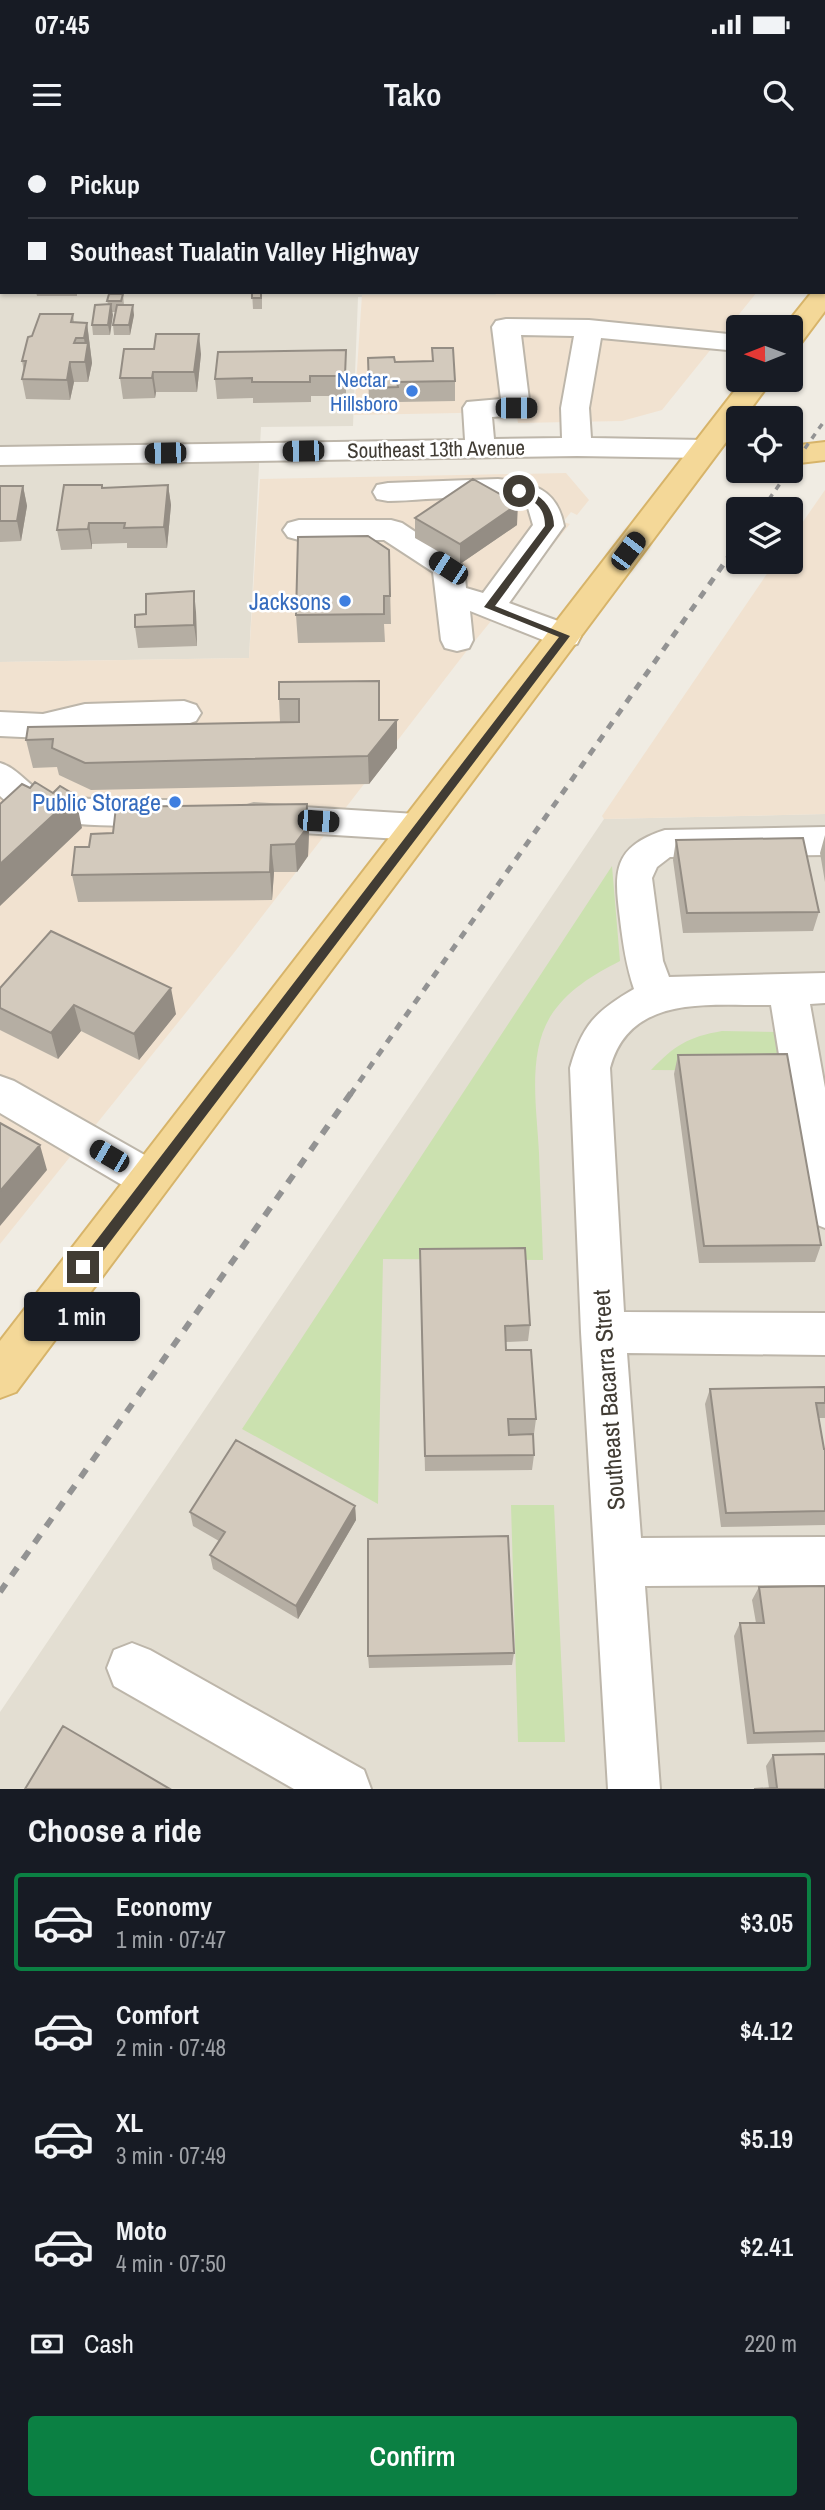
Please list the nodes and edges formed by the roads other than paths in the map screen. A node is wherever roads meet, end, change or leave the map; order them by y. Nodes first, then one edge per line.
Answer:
1 (824, 294) edge
2 (803, 321) edge
3 (589, 328) junction
4 (726, 342) edge
5 (752, 392) edge
6 (546, 408) junction
7 (577, 447) junction
8 (480, 448) junction
9 (385, 450) junction
10 (721, 450) edge
11 (825, 451) edge
12 (803, 454) edge
13 (0, 456) edge
14 (388, 492) junction
15 (299, 530) dead end
16 (391, 530) junction
17 (451, 592) junction
18 (489, 607) junction
19 (565, 636) junction
20 (457, 640) dead end
21 (184, 713) dead end
22 (0, 724) edge
23 (0, 730) edge
24 (0, 774) edge
25 (416, 827) junction
26 (825, 841) edge
27 (807, 988) edge
28 (656, 995) junction
29 (0, 1093) edge
30 (149, 1179) junction
31 (825, 1209) edge
32 (603, 1332) junction
33 (825, 1334) edge
34 (0, 1377) edge
35 (825, 1561) edge
36 (619, 1562) junction
37 (132, 1668) dead end
38 (345, 1789) edge
39 (634, 1789) edge

1 - 2 main road
3 - 4 street
3 - 6 street
3 - 6 street
5 - 10 main road
6 - 7 street
6 - 8 street
7 - 8 street, Southeast 13th Avenue
7 - 10 street, Southeast 13th Avenue
8 - 9 street, Southeast 13th Avenue
9 - 13 street, Southeast 13th Avenue
9 - 14 street
10 - 19 main road
11 - 12 main road
14 - 16 street
14 - 18 street
15 - 16 street
16 - 17 street
17 - 18 street
17 - 20 street
18 - 19 street
19 - 25 main road
21 - 22 street
23 - 24 street
24 - 25 street
25 - 30 main road
26 - 28 street
27 - 28 street
27 - 31 street
28 - 32 street, Southeast Bacarra Street
29 - 30 street
30 - 34 main road
32 - 33 street
32 - 36 street, Southeast Bacarra Street
35 - 36 street
36 - 39 street, Southeast Bacarra Street
37 - 38 street

